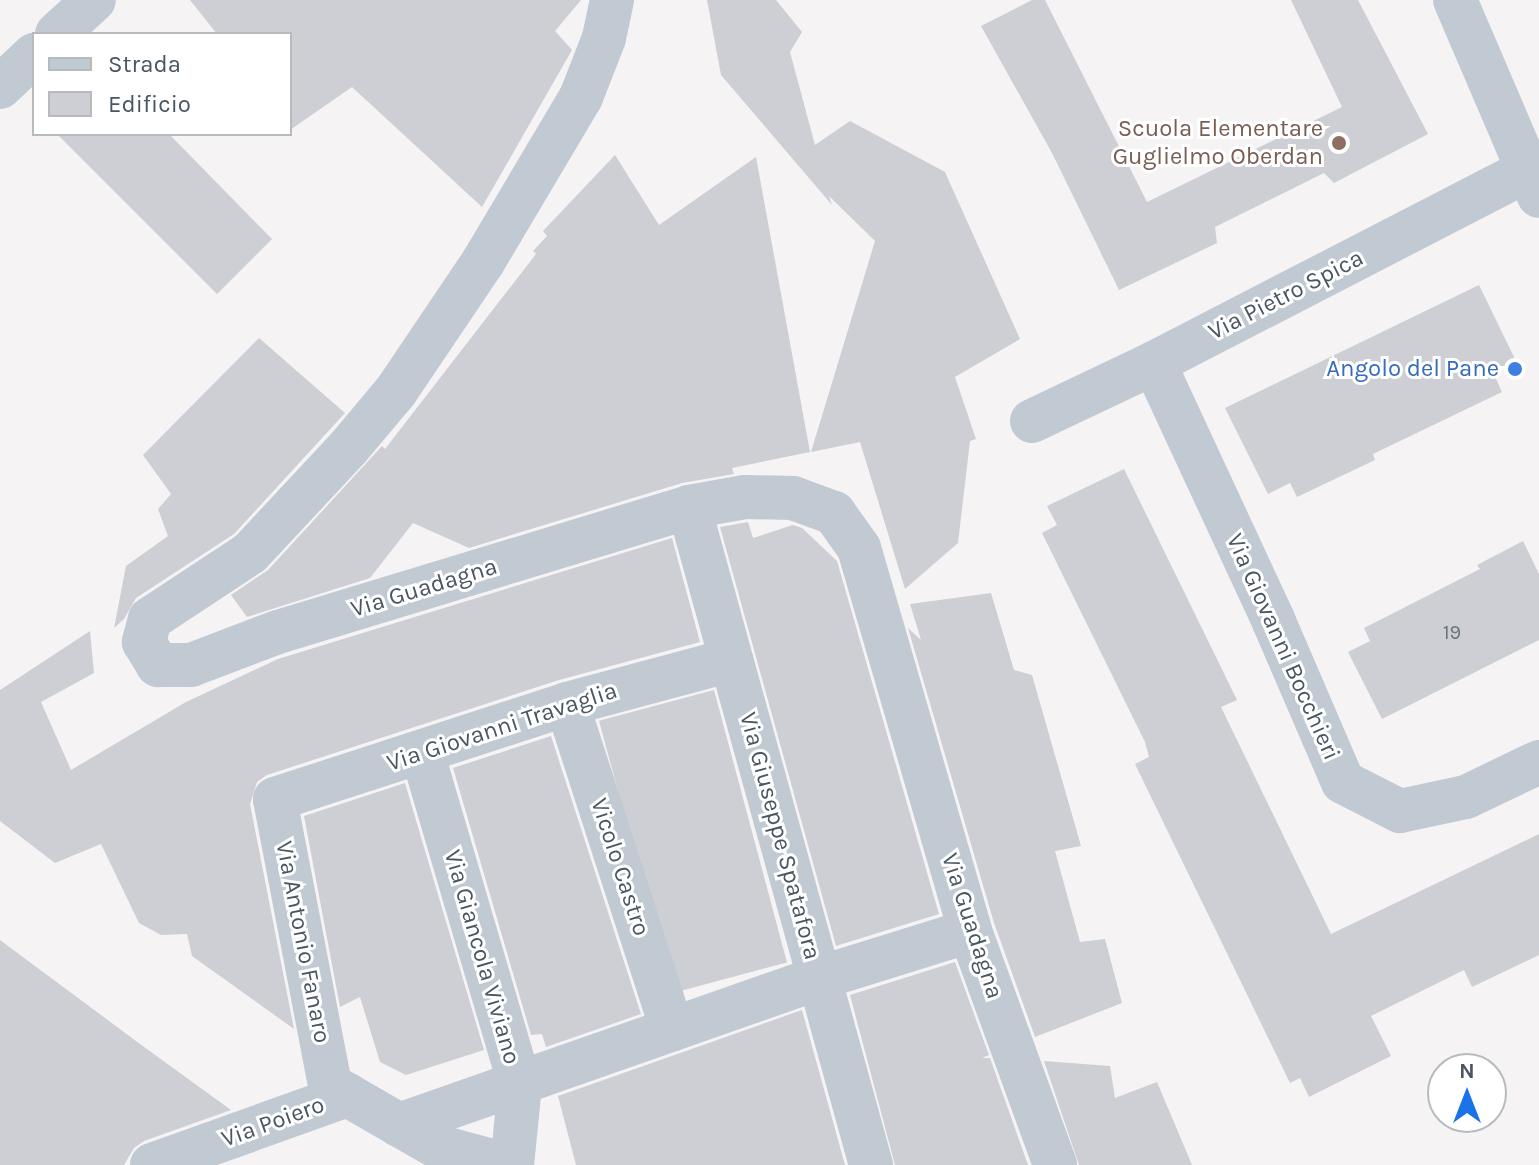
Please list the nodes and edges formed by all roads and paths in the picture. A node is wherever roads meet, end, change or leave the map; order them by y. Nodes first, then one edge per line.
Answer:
1 (94, 0) edge
2 (612, 0) edge
3 (1455, 0) edge
4 (59, 32) edge
5 (32, 57) edge
6 (0, 87) edge
7 (1535, 177) edge
8 (1154, 363) junction
9 (1032, 421) dead end
10 (689, 507) junction
11 (731, 660) junction
12 (567, 704) junction
13 (422, 752) junction
14 (1539, 762) edge
15 (275, 799) joint
16 (970, 931) junction
17 (819, 978) junction
18 (672, 1029) junction
19 (520, 1085) junction
20 (339, 1090) junction
21 (424, 1145) edge
22 (194, 1158) edge
23 (152, 1165) edge
24 (510, 1165) edge
25 (871, 1165) edge
26 (1055, 1165) edge

1 - 4 street
2 - 10 street, Via Guadagna
3 - 7 street
5 - 6 street
7 - 8 street, Via Pietro Spica
8 - 9 street, Via Pietro Spica
8 - 14 street, Via Giovanni Bocchieri
10 - 11 street, Via Giuseppe Spatafora
10 - 16 street, Via Guadagna
11 - 12 street, Via Giovanni Travaglia
11 - 17 street, Via Giuseppe Spatafora
12 - 13 street, Via Giovanni Travaglia
12 - 18 street, Vicolo Castro
13 - 15 street, Via Giovanni Travaglia
13 - 19 street, Via Giancola Viviano
15 - 20 street, Via Antonio Fanaro
16 - 17 street
16 - 26 street, Via Guadagna
17 - 18 street
17 - 25 street, Via Giuseppe Spatafora
18 - 19 street
19 - 21 street
19 - 24 street, Via Giancola Viviano
20 - 21 street
20 - 22 street, Via Poiero
21 - 24 street
22 - 23 street, Via Poiero

